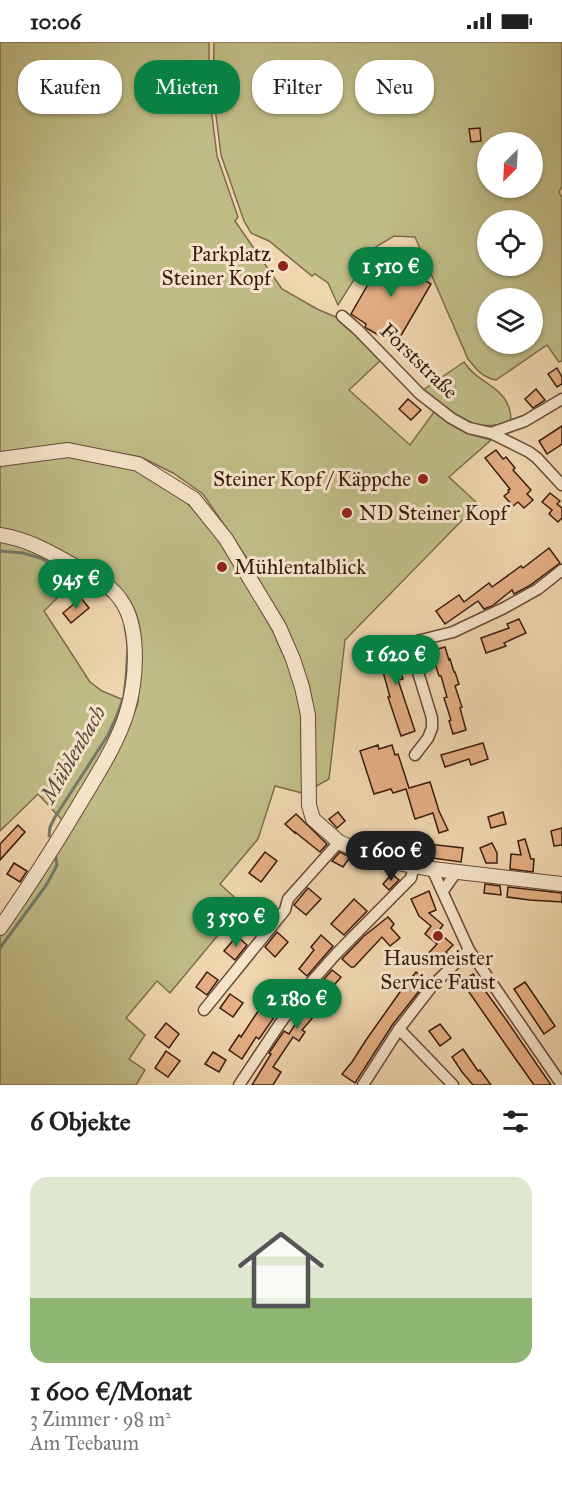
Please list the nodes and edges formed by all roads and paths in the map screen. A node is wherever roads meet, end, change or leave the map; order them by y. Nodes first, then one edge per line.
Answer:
1 (342, 316) dead end
2 (562, 399) edge
3 (491, 433) junction
4 (0, 459) edge
5 (562, 485) edge
6 (0, 535) edge
7 (562, 570) edge
8 (415, 755) dead end
9 (339, 842) junction
10 (414, 866) junction
11 (432, 869) junction
12 (457, 871) junction
13 (562, 884) edge
14 (443, 891) junction
15 (0, 928) edge
16 (470, 950) junction
17 (204, 1010) dead end
18 (399, 1029) junction
19 (239, 1085) edge
20 (363, 1085) edge
21 (453, 1085) edge
22 (562, 1085) edge

1 - 3 street, Forststraße
2 - 3 street
3 - 5 street, Forststraße
4 - 9 street
6 - 15 street
7 - 8 street
9 - 10 street
9 - 17 street
10 - 11 street
10 - 19 street
11 - 12 street
11 - 14 street
12 - 13 street
12 - 14 street
14 - 16 street
16 - 18 street
16 - 22 street
18 - 20 street
18 - 21 street

